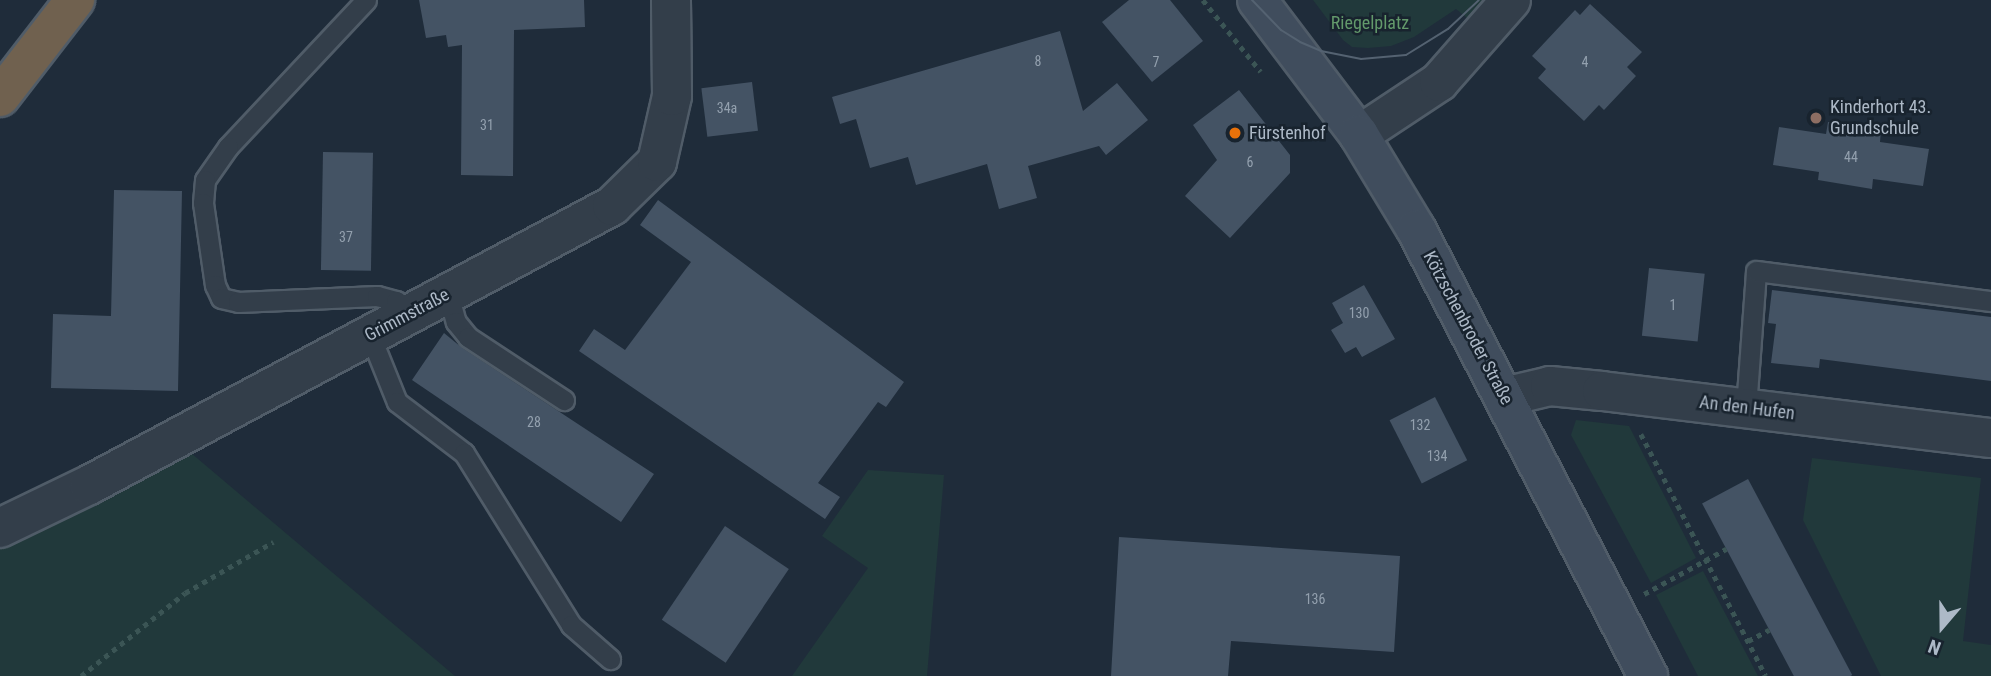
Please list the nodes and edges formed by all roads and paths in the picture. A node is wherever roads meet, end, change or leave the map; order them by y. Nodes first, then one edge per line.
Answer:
1 (75, 0) edge
2 (366, 0) edge
3 (671, 0) edge
4 (1258, 0) edge
5 (1511, 0) edge
6 (0, 97) edge
7 (1360, 135) junction
8 (448, 293) junction
9 (1991, 302) edge
10 (411, 313) junction
11 (370, 335) junction
12 (1619, 393) junction
13 (1504, 397) junction
14 (564, 400) dead end
15 (1746, 408) junction
16 (1991, 438) edge
17 (0, 528) edge
18 (273, 541) dead end
19 (1726, 549) dead end
20 (1706, 560) junction
21 (1614, 611) junction
22 (1769, 630) dead end
23 (1748, 641) junction
24 (610, 659) dead end
25 (81, 676) edge
26 (1648, 676) edge
27 (1766, 676) edge

1 - 6 highway
2 - 10 lane
3 - 8 street, Grimmstraße
4 - 7 street, Kötzschenbroder Straße
5 - 7 street
7 - 13 street, Kötzschenbroder Straße
8 - 10 street, Grimmstraße
8 - 14 lane
9 - 15 lane
10 - 11 street, Grimmstraße
11 - 17 street, Grimmstraße
11 - 24 lane
12 - 13 street, An den Hufen
12 - 15 street, An den Hufen
12 - 20 path
13 - 21 street, Kötzschenbroder Straße
15 - 16 street, An den Hufen
18 - 25 path
19 - 20 path
20 - 21 path
20 - 23 path
21 - 26 street, Kötzschenbroder Straße
22 - 23 path
23 - 27 path

